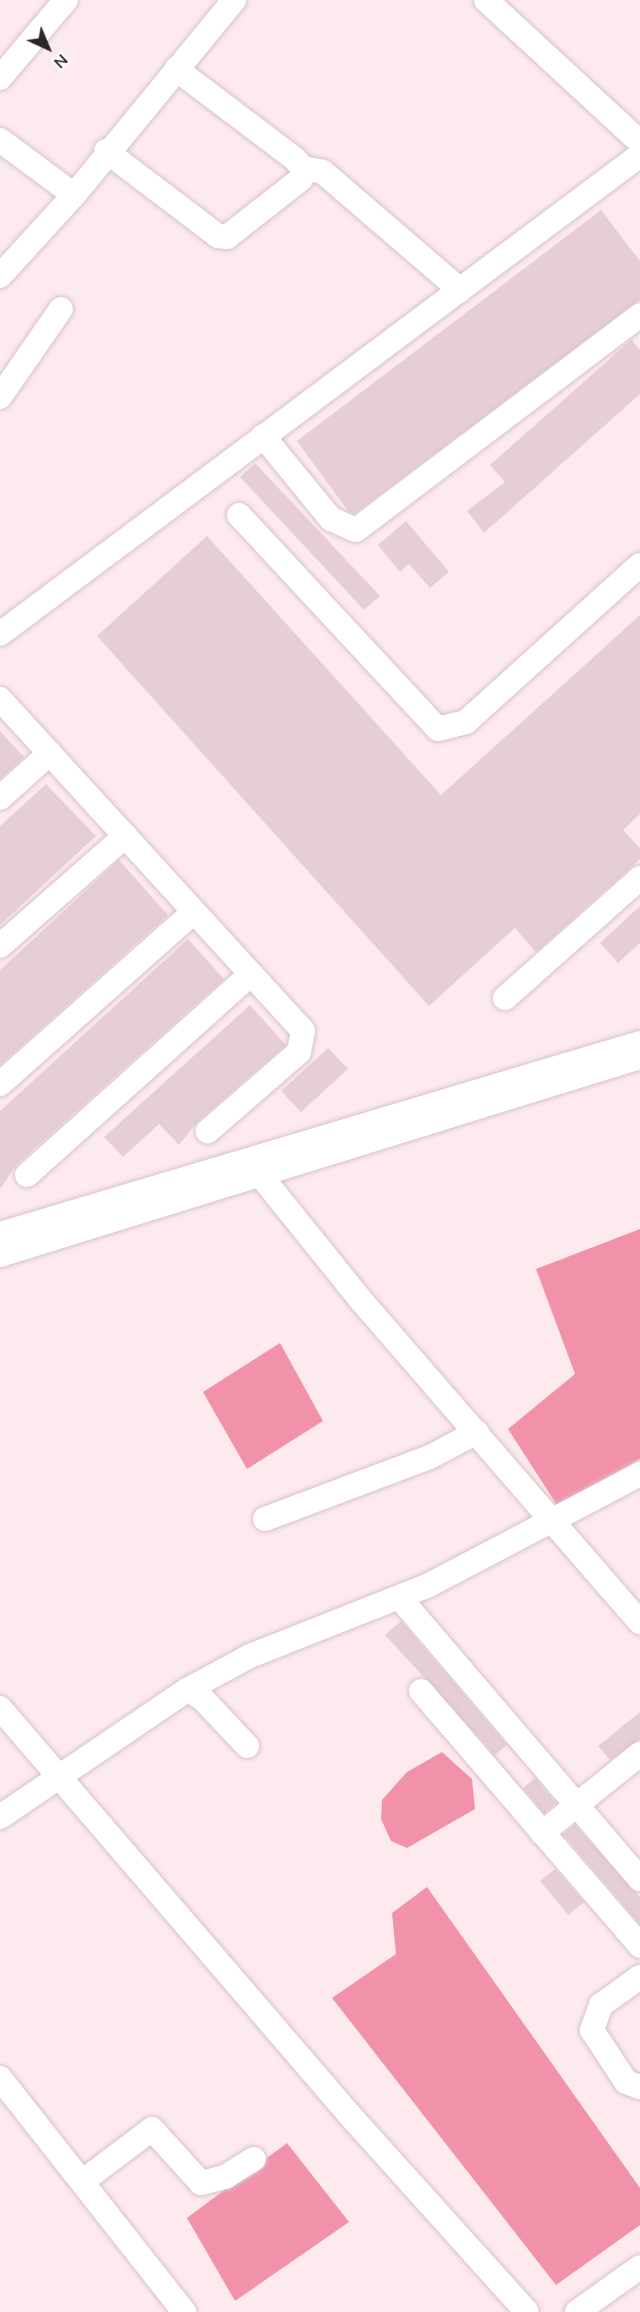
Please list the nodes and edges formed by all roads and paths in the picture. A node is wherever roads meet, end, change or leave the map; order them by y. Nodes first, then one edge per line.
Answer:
1 (66, 0) edge
2 (234, 0) edge
3 (486, 0) edge
4 (177, 69) junction
5 (0, 78) edge
6 (0, 140) edge
7 (640, 142) edge
8 (106, 151) junction
9 (640, 155) edge
10 (303, 168) junction
11 (74, 195) junction
12 (0, 276) edge
13 (460, 290) junction
14 (61, 309) dead end
15 (640, 315) edge
16 (0, 397) edge
17 (263, 436) junction
18 (239, 515) dead end
19 (640, 565) edge
20 (0, 634) edge
21 (0, 699) edge
22 (50, 753) junction
23 (0, 798) edge
24 (125, 836) junction
25 (640, 878) edge
26 (194, 912) junction
27 (0, 946) edge
28 (251, 974) junction
29 (505, 998) dead end
30 (640, 1043) edge
31 (640, 1057) edge
32 (0, 1084) edge
33 (208, 1131) dead end
34 (255, 1168) junction
35 (27, 1175) dead end
36 (0, 1234) edge
37 (0, 1255) edge
38 (477, 1432) junction
39 (640, 1474) edge
40 (265, 1519) dead end
41 (552, 1521) junction
42 (399, 1597) junction
43 (640, 1622) edge
44 (187, 1690) junction
45 (421, 1690) dead end
46 (0, 1708) edge
47 (247, 1746) dead end
48 (640, 1754) edge
49 (58, 1779) junction
50 (577, 1805) junction
51 (0, 1817) edge
52 (542, 1833) junction
53 (640, 1879) edge
54 (640, 1946) edge
55 (640, 1977) edge
56 (0, 2078) edge
57 (640, 2087) edge
58 (254, 2158) dead end
59 (83, 2181) junction
60 (640, 2267) edge
61 (184, 2312) edge
62 (527, 2312) edge
63 (577, 2312) edge

1 - 5 street
2 - 4 street
3 - 7 street
4 - 8 street
4 - 10 street
6 - 11 street
8 - 10 street
8 - 11 street
9 - 13 street
10 - 13 street
11 - 12 street
13 - 17 street
14 - 16 street
15 - 17 street
17 - 20 street
18 - 19 street
21 - 22 street
22 - 23 street
22 - 24 street
24 - 26 street
24 - 27 street
25 - 29 street
26 - 28 street
26 - 32 street
28 - 33 street
28 - 35 street
30 - 34 street
31 - 34 street
34 - 36 street
34 - 37 street
34 - 38 street
38 - 40 street
38 - 41 street
39 - 41 street
41 - 42 street
41 - 43 street
42 - 44 street
42 - 50 street
44 - 47 street
44 - 49 street
45 - 52 street
46 - 49 street
48 - 50 street
49 - 51 street
49 - 62 street
50 - 52 street
50 - 53 street
52 - 54 street
55 - 57 street
56 - 59 street
58 - 59 street
59 - 61 street
60 - 63 street

